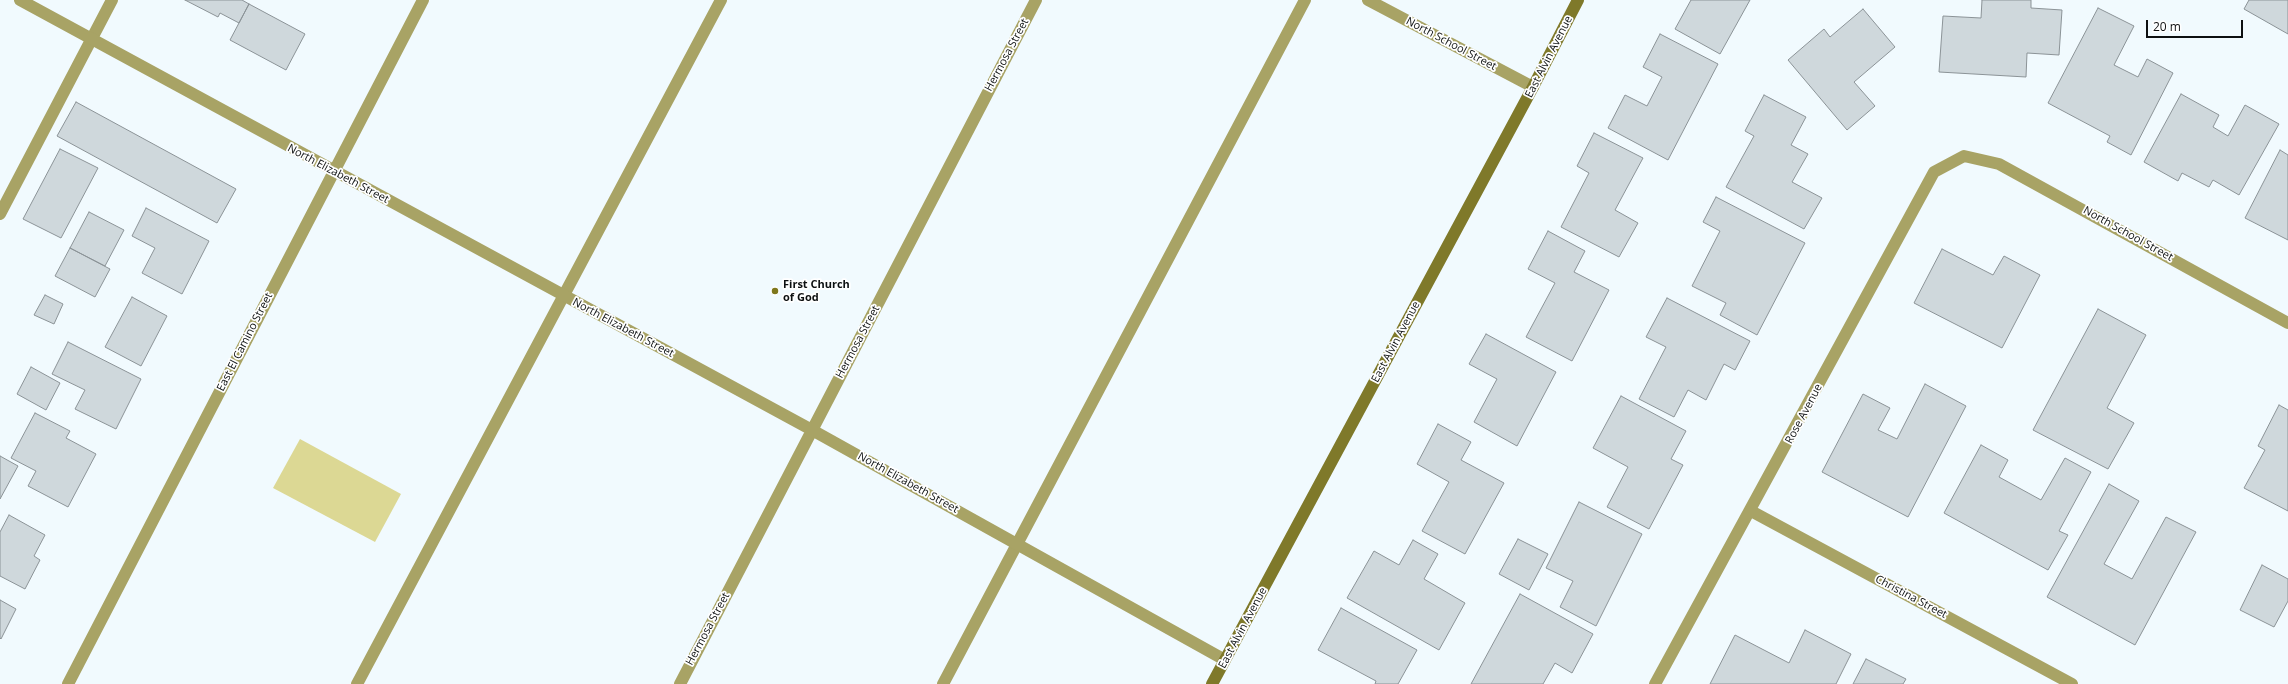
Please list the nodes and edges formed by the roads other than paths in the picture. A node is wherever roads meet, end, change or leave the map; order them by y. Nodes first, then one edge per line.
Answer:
1 (20, 0) edge
2 (112, 0) edge
3 (423, 0) edge
4 (721, 0) edge
5 (1036, 0) edge
6 (1305, 0) edge
7 (1368, 0) edge
8 (1578, 0) edge
9 (92, 40) junction
10 (1534, 87) junction
11 (1964, 156) joint
12 (333, 172) junction
13 (0, 214) edge
14 (563, 296) junction
15 (2288, 323) edge
16 (812, 430) junction
17 (1751, 511) junction
18 (1017, 544) junction
19 (1225, 660) junction
20 (68, 684) edge
21 (357, 684) edge
22 (680, 684) edge
23 (943, 684) edge
24 (1212, 684) edge
25 (1655, 684) edge
26 (2072, 684) edge

1 - 9 street, North Elizabeth Street
2 - 9 street
3 - 12 street, East El Camino Street
4 - 14 street
5 - 16 street, Hermosa Street
6 - 18 street
7 - 10 street, North School Street
8 - 10 street, East Alvin Avenue
9 - 12 street, North Elizabeth Street
9 - 13 street
10 - 19 street, East Alvin Avenue
11 - 15 street, North School Street
11 - 17 street, Rose Avenue
12 - 14 street, North Elizabeth Street
12 - 20 street, East El Camino Street
14 - 16 street, North Elizabeth Street
14 - 21 street
16 - 18 street, North Elizabeth Street
16 - 22 street, Hermosa Street
17 - 25 street, Rose Avenue
17 - 26 street, Christina Street
18 - 19 street, North Elizabeth Street
18 - 23 street
19 - 24 street, East Alvin Avenue

